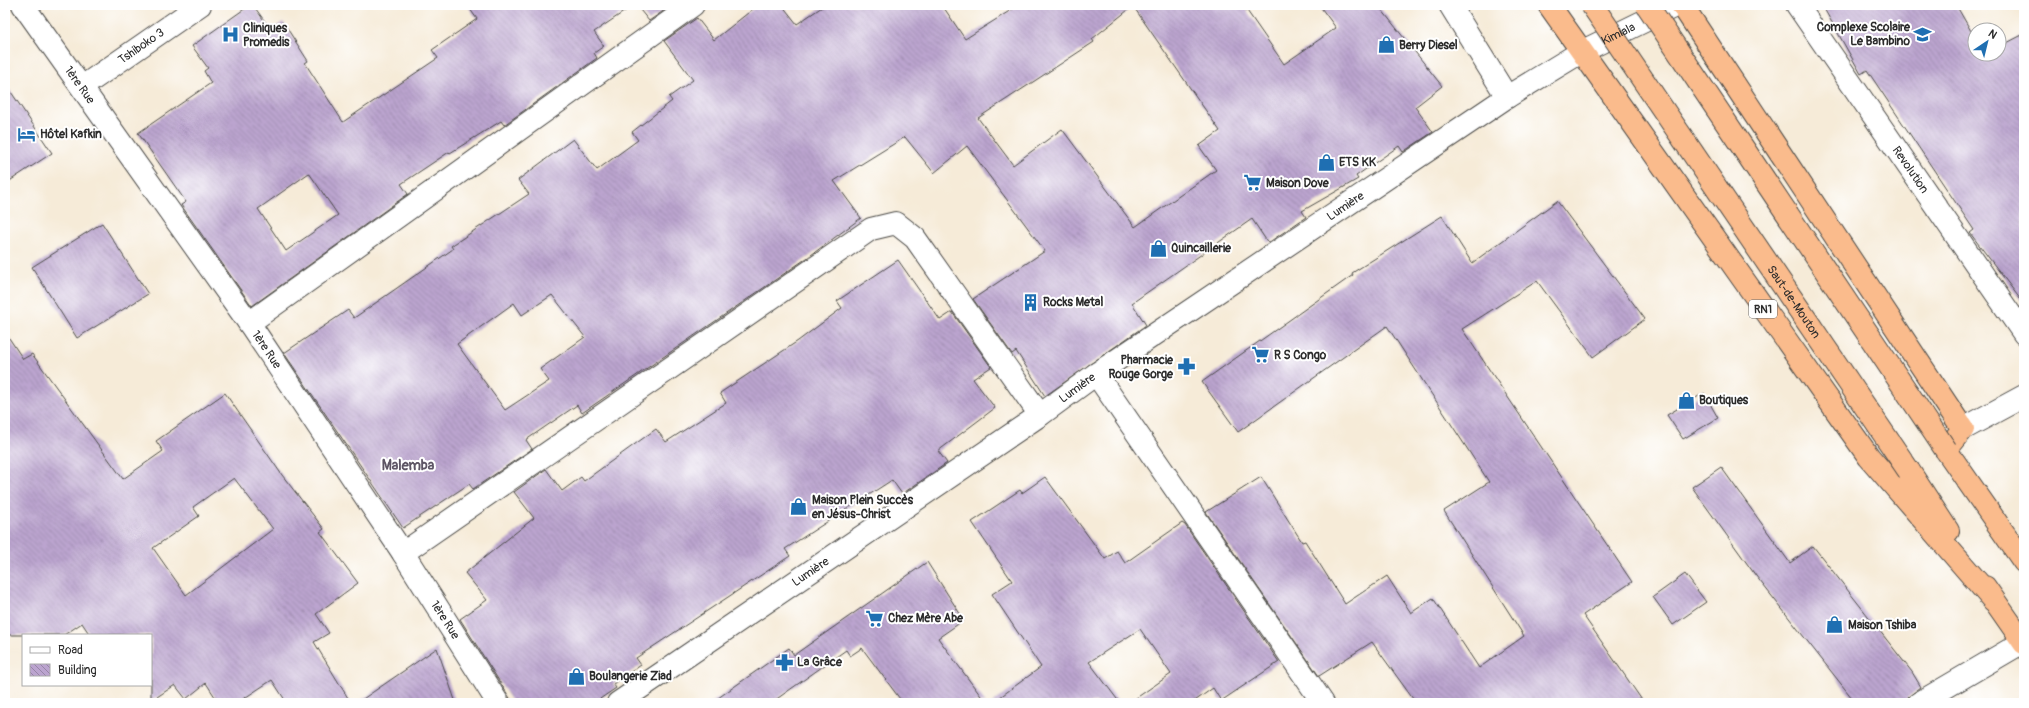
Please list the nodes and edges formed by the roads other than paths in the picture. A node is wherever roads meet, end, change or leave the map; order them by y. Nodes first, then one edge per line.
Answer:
1 (23, 5) edge
2 (200, 5) edge
3 (693, 5) edge
4 (1450, 5) edge
5 (1549, 5) edge
6 (1592, 5) edge
7 (1647, 5) edge
8 (1677, 5) edge
9 (1682, 5) edge
10 (1797, 5) edge
11 (1581, 52) junction
12 (82, 87) junction
13 (1507, 98) junction
14 (249, 323) junction
15 (2024, 334) edge
16 (1096, 374) junction
17 (2024, 396) edge
18 (1040, 415) junction
19 (1963, 429) junction
20 (1946, 450) junction
21 (403, 553) junction
22 (2024, 562) edge
23 (1993, 600) junction
24 (2024, 643) edge
25 (498, 703) edge
26 (618, 703) edge
27 (1323, 703) edge
28 (1919, 703) edge

1 - 12 street, 1ère Rue
2 - 12 street, Tshiboko 3
3 - 14 street
4 - 13 street
5 - 11 highway, RN1
6 - 23 highway, Saut-de-Mouton, bridge
7 - 20 highway, bridge
8 - 11 street, Kimiala
9 - 19 highway
10 - 15 street, Revolution
11 - 13 street, Lumière
11 - 23 highway, RN1
12 - 14 street, 1ère Rue
13 - 16 street, Lumière
14 - 21 street, 1ère Rue
16 - 18 street, Lumière
16 - 27 street
17 - 19 street
18 - 21 street
18 - 26 street, Lumière
19 - 20 highway
20 - 22 highway
21 - 25 street, 1ère Rue
23 - 24 highway, RN1
24 - 28 street

